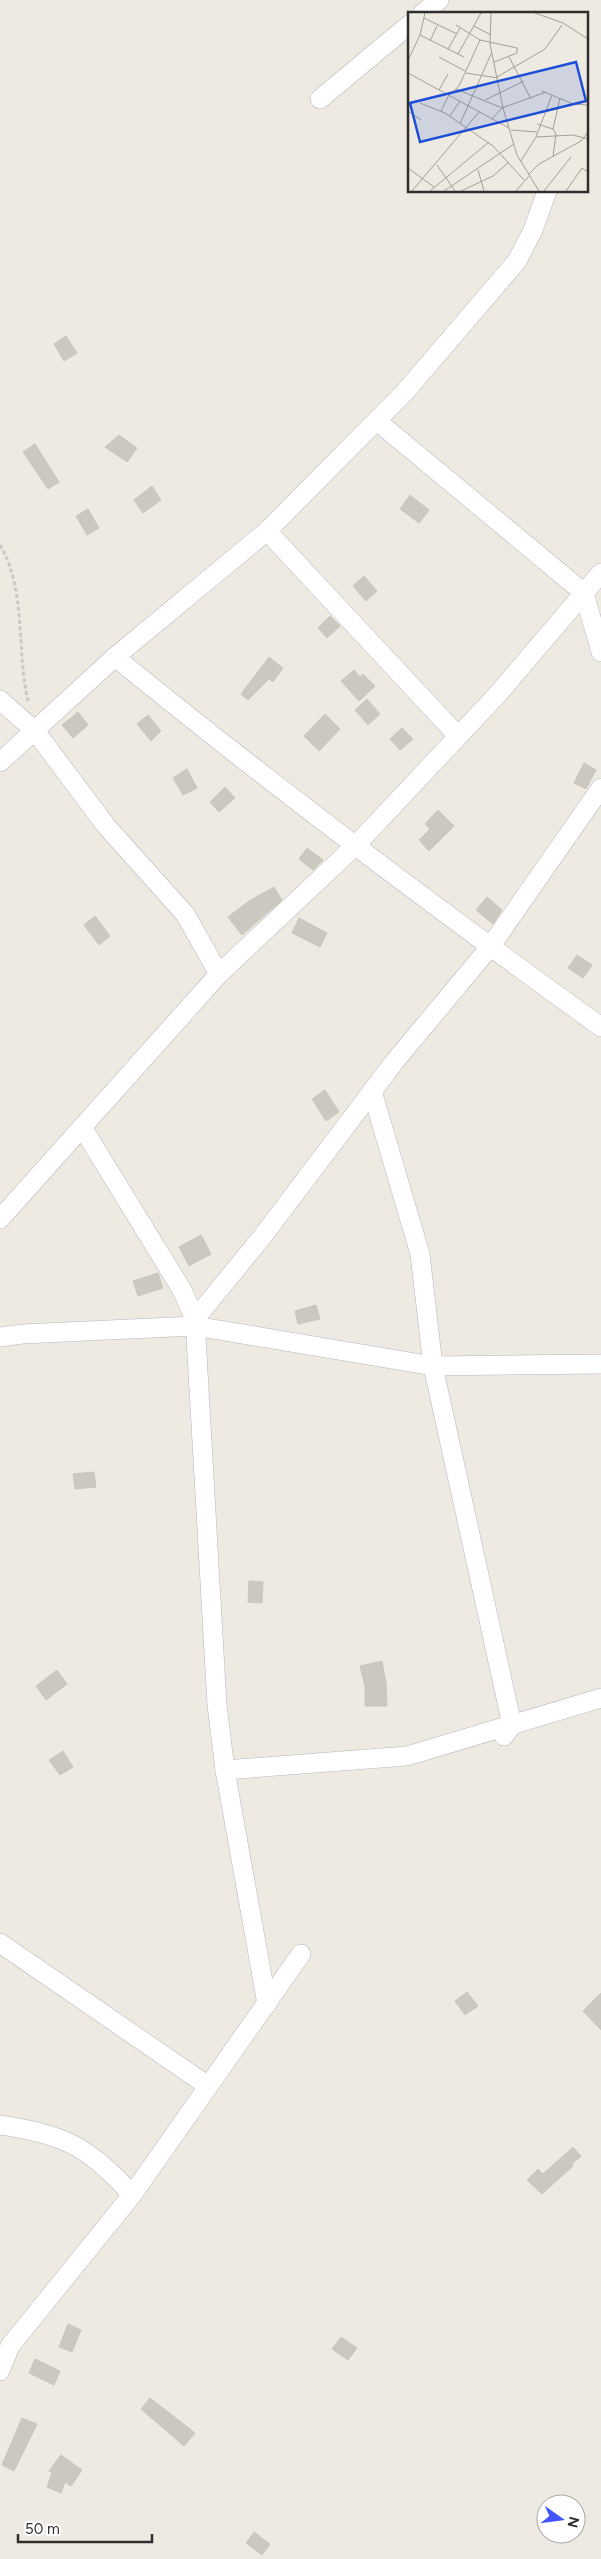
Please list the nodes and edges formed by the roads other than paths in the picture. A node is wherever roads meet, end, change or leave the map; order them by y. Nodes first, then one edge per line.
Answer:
1 (438, 0) edge
2 (424, 12) edge
3 (408, 26) edge
4 (320, 99) dead end
5 (547, 192) edge
6 (377, 421) junction
7 (267, 531) junction
8 (601, 573) edge
9 (584, 593) junction
10 (601, 652) edge
11 (115, 657) junction
12 (0, 700) edge
13 (35, 731) junction
14 (458, 736) junction
15 (0, 762) edge
16 (601, 788) edge
17 (356, 845) junction
18 (490, 947) junction
19 (219, 974) junction
20 (601, 1027) edge
21 (372, 1091) junction
22 (82, 1127) junction
23 (0, 1218) edge
24 (195, 1322) junction
25 (0, 1338) edge
26 (601, 1364) edge
27 (433, 1366) junction
28 (601, 1698) edge
29 (508, 1731) junction
30 (225, 1770) junction
31 (0, 1943) edge
32 (302, 1954) dead end
33 (266, 2004) junction
34 (208, 2086) junction
35 (0, 2125) edge
36 (132, 2195) junction
37 (0, 2371) edge

1 - 2 street
3 - 4 street
5 - 6 street
6 - 7 street
6 - 9 street
7 - 11 street
7 - 14 street
8 - 9 street
9 - 10 street
9 - 14 street
11 - 13 street
11 - 17 street
12 - 13 street
13 - 15 street
13 - 19 street
14 - 17 street
16 - 18 street
17 - 18 street
17 - 19 street
18 - 20 street
18 - 21 street
19 - 22 street
21 - 24 street
21 - 27 street
22 - 23 street
22 - 24 street
24 - 25 street
24 - 27 street
24 - 30 street
26 - 27 street
27 - 29 street
28 - 29 street
29 - 30 street
30 - 33 street
31 - 34 street
32 - 33 street
33 - 34 street
34 - 36 street
35 - 36 street
36 - 37 street

